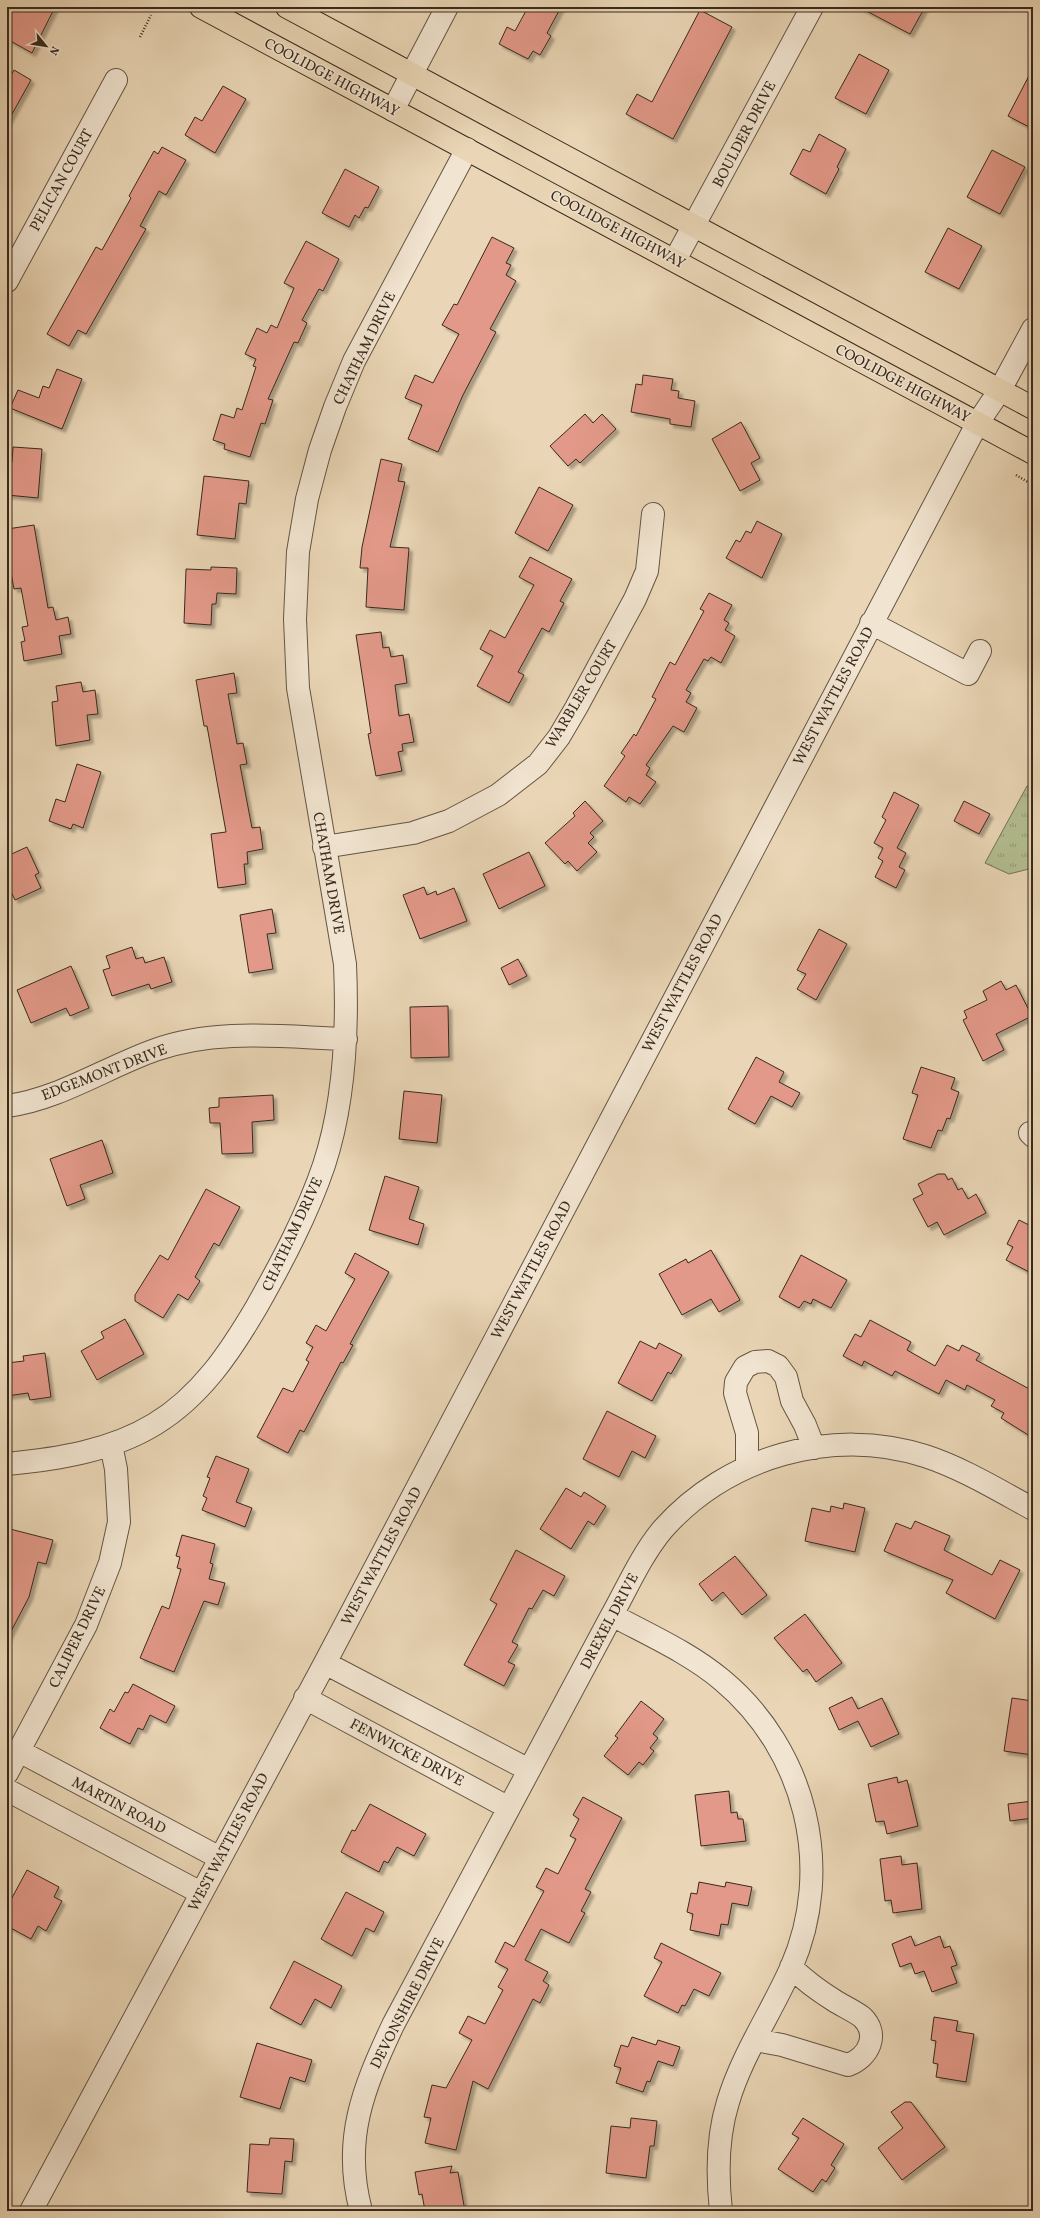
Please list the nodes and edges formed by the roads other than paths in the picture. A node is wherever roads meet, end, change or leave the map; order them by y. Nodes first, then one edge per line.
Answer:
1 (201, 7) edge
2 (287, 7) edge
3 (448, 7) edge
4 (812, 7) edge
5 (412, 74) junction
6 (116, 80) dead end
7 (393, 110) junction
8 (467, 149) junction
9 (695, 225) junction
10 (675, 260) junction
11 (7, 281) edge
12 (1033, 329) edge
13 (1000, 390) junction
14 (1033, 408) edge
15 (978, 424) junction
16 (1033, 453) edge
17 (653, 514) dead end
18 (871, 623) junction
19 (980, 652) dead end
20 (324, 847) junction
21 (346, 1039) junction
22 (7, 1106) edge
23 (111, 1445) junction
24 (814, 1448) junction
25 (7, 1464) edge
26 (747, 1466) junction
27 (1033, 1509) edge
28 (612, 1615) junction
29 (325, 1662) junction
30 (305, 1698) junction
31 (19, 1751) junction
32 (529, 1770) junction
33 (7, 1773) edge
34 (7, 1790) edge
35 (509, 1808) junction
36 (220, 1858) junction
37 (201, 1893) junction
38 (791, 1967) junction
39 (756, 2040) junction
40 (31, 2211) edge
41 (361, 2211) edge
42 (722, 2211) edge

1 - 7 main road, COOLIDGE HIGHWAY
2 - 5 main road
3 - 5 street
4 - 9 street, BOULDER DRIVE
5 - 7 street
5 - 9 main road
6 - 11 street, PELICAN COURT
7 - 8 main road, COOLIDGE HIGHWAY
8 - 10 main road, COOLIDGE HIGHWAY
8 - 20 street, CHATHAM DRIVE
9 - 10 street, BOULDER DRIVE
9 - 13 main road
10 - 15 main road, COOLIDGE HIGHWAY
12 - 13 street, WEST WATTLES ROAD
13 - 14 main road
13 - 15 street, WEST WATTLES ROAD
15 - 16 main road, COOLIDGE HIGHWAY
15 - 18 street, WEST WATTLES ROAD
17 - 20 street, WARBLER COURT
18 - 19 street
18 - 29 street, WEST WATTLES ROAD
20 - 21 street, CHATHAM DRIVE
21 - 22 street, EDGEMONT DRIVE
21 - 23 street, CHATHAM DRIVE
23 - 25 street, CHATHAM DRIVE
23 - 31 street, CALIPER DRIVE
24 - 26 street, DREXEL DRIVE
24 - 26 street
24 - 27 street, DREXEL DRIVE
26 - 28 street, DREXEL DRIVE
28 - 32 street, DREXEL DRIVE
28 - 38 street
29 - 30 street, WEST WATTLES ROAD
29 - 32 street
30 - 35 street, FENWICKE DRIVE
30 - 36 street, WEST WATTLES ROAD
31 - 33 street, CALIPER DRIVE
31 - 36 street, MARTIN ROAD
32 - 35 street, DREXEL DRIVE
34 - 37 street
35 - 41 street, DEVONSHIRE DRIVE
36 - 37 street, WEST WATTLES ROAD
37 - 40 street, WEST WATTLES ROAD
38 - 39 street
38 - 39 street
39 - 42 street

